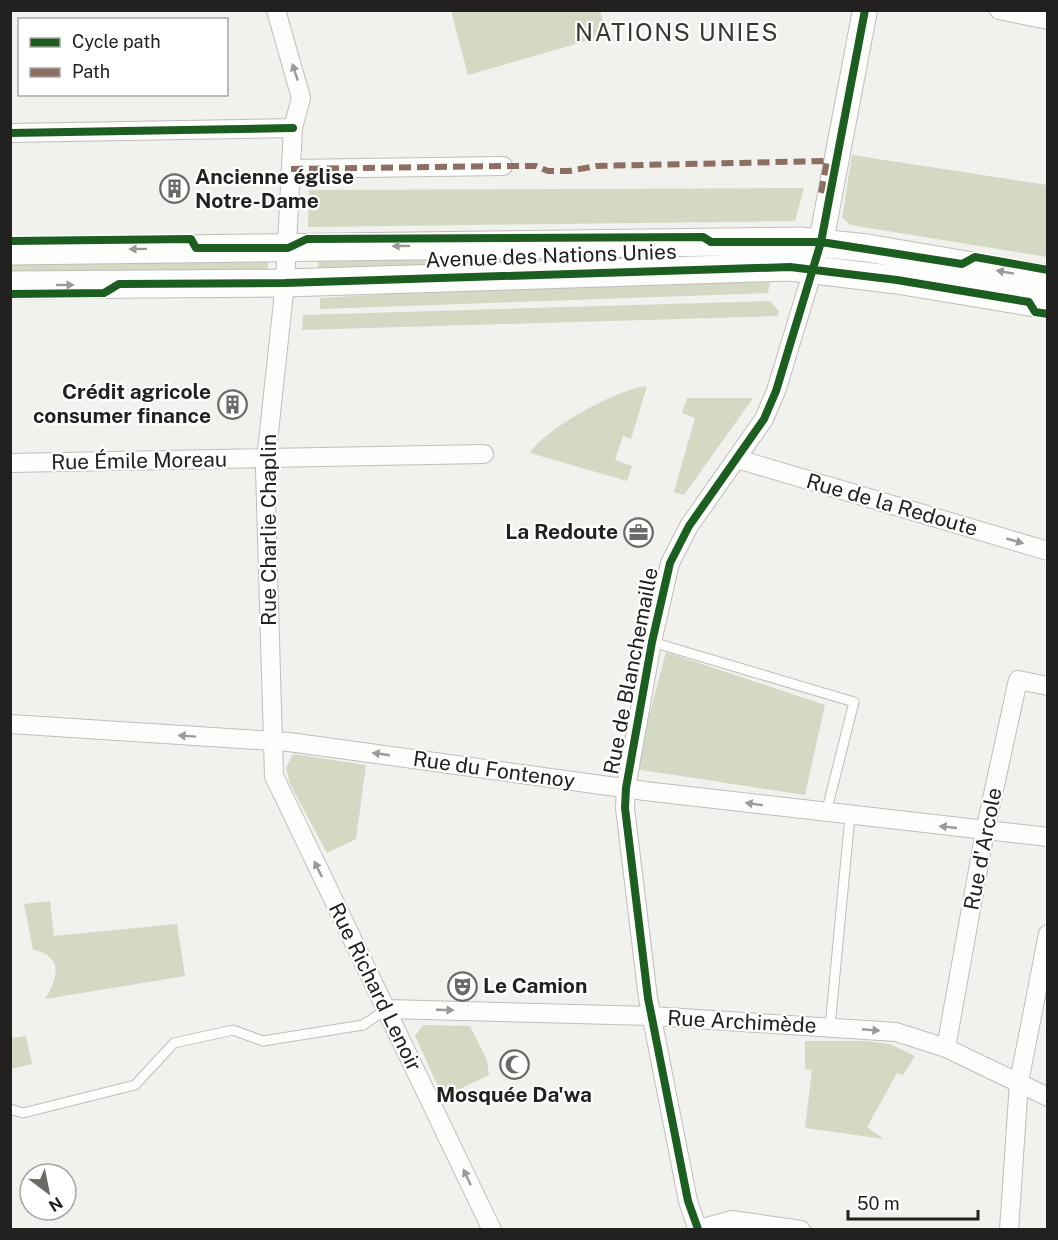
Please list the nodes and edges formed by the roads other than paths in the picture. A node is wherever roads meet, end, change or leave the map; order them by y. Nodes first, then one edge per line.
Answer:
1 (276, 10) edge
2 (865, 10) edge
3 (999, 10) edge
4 (1047, 20) edge
5 (293, 128) junction
6 (10, 133) edge
7 (503, 165) dead end
8 (291, 170) junction
9 (821, 242) junction
10 (288, 248) junction
11 (10, 250) edge
12 (813, 268) junction
13 (1047, 279) edge
14 (285, 283) junction
15 (10, 285) edge
16 (1047, 305) edge
17 (484, 454) dead end
18 (266, 458) junction
19 (737, 459) junction
20 (10, 464) edge
21 (1047, 551) edge
22 (652, 642) junction
23 (1047, 686) edge
24 (10, 724) edge
25 (272, 740) junction
26 (626, 788) junction
27 (826, 813) junction
28 (850, 816) junction
29 (985, 831) junction
30 (1047, 837) edge
31 (1047, 934) edge
32 (387, 1009) junction
33 (651, 1016) junction
34 (831, 1027) junction
35 (946, 1048) junction
36 (1019, 1082) junction
37 (1047, 1097) edge
38 (10, 1109) edge
39 (697, 1229) edge
40 (492, 1230) edge
41 (801, 1230) edge
42 (1009, 1230) edge

5 -> 1 street, Rue Charlie Chaplin
2 - 9 street, Rue de Blanchemaille
3 - 4 street
5 - 6 street
5 - 8 street, Rue Charlie Chaplin
7 - 8 street
8 - 10 street, Rue Charlie Chaplin
9 -> 10 main road, Avenue des Nations Unies
9 - 12 street, Rue de Blanchemaille
13 -> 9 main road, Avenue des Nations Unies
10 -> 11 main road, Avenue des Nations Unies
10 - 14 street, Rue Charlie Chaplin
12 - 14 main road, Avenue des Nations Unies
12 - 16 main road, Avenue des Nations Unies
12 - 19 street, Rue de Blanchemaille
15 -> 14 main road, Avenue des Nations Unies
14 - 18 street, Rue Charlie Chaplin
17 - 18 street, Rue Émile Moreau
18 - 20 street, Rue Émile Moreau
18 - 25 street, Rue Charlie Chaplin
19 -> 21 street, Rue de la Redoute
19 - 22 street, Rue de Blanchemaille
22 - 26 street, Rue de Blanchemaille
22 - 27 lane
23 - 29 street, Rue d'Arcole
25 -> 24 street, Rue du Fontenoy
26 -> 25 street, Rue du Fontenoy
32 -> 25 street, Rue Richard Lenoir
27 -> 26 street, Rue du Fontenoy
26 - 33 street, Rue de Blanchemaille
27 - 28 street, Rue du Fontenoy
29 -> 28 street, Rue du Fontenoy
28 - 34 lane
29 - 30 street, Rue du Fontenoy
29 - 35 street, Rue d'Arcole
31 - 36 street
32 -> 33 street, Rue Archimède
32 - 38 lane
40 -> 32 street, Rue Richard Lenoir
33 - 34 street, Rue Archimède
33 - 39 street, Rue de Blanchemaille
34 -> 35 street, Rue Archimède
35 - 36 street, Rue Archimède
36 - 37 street, Rue Archimède
36 - 42 street
39 - 41 street

